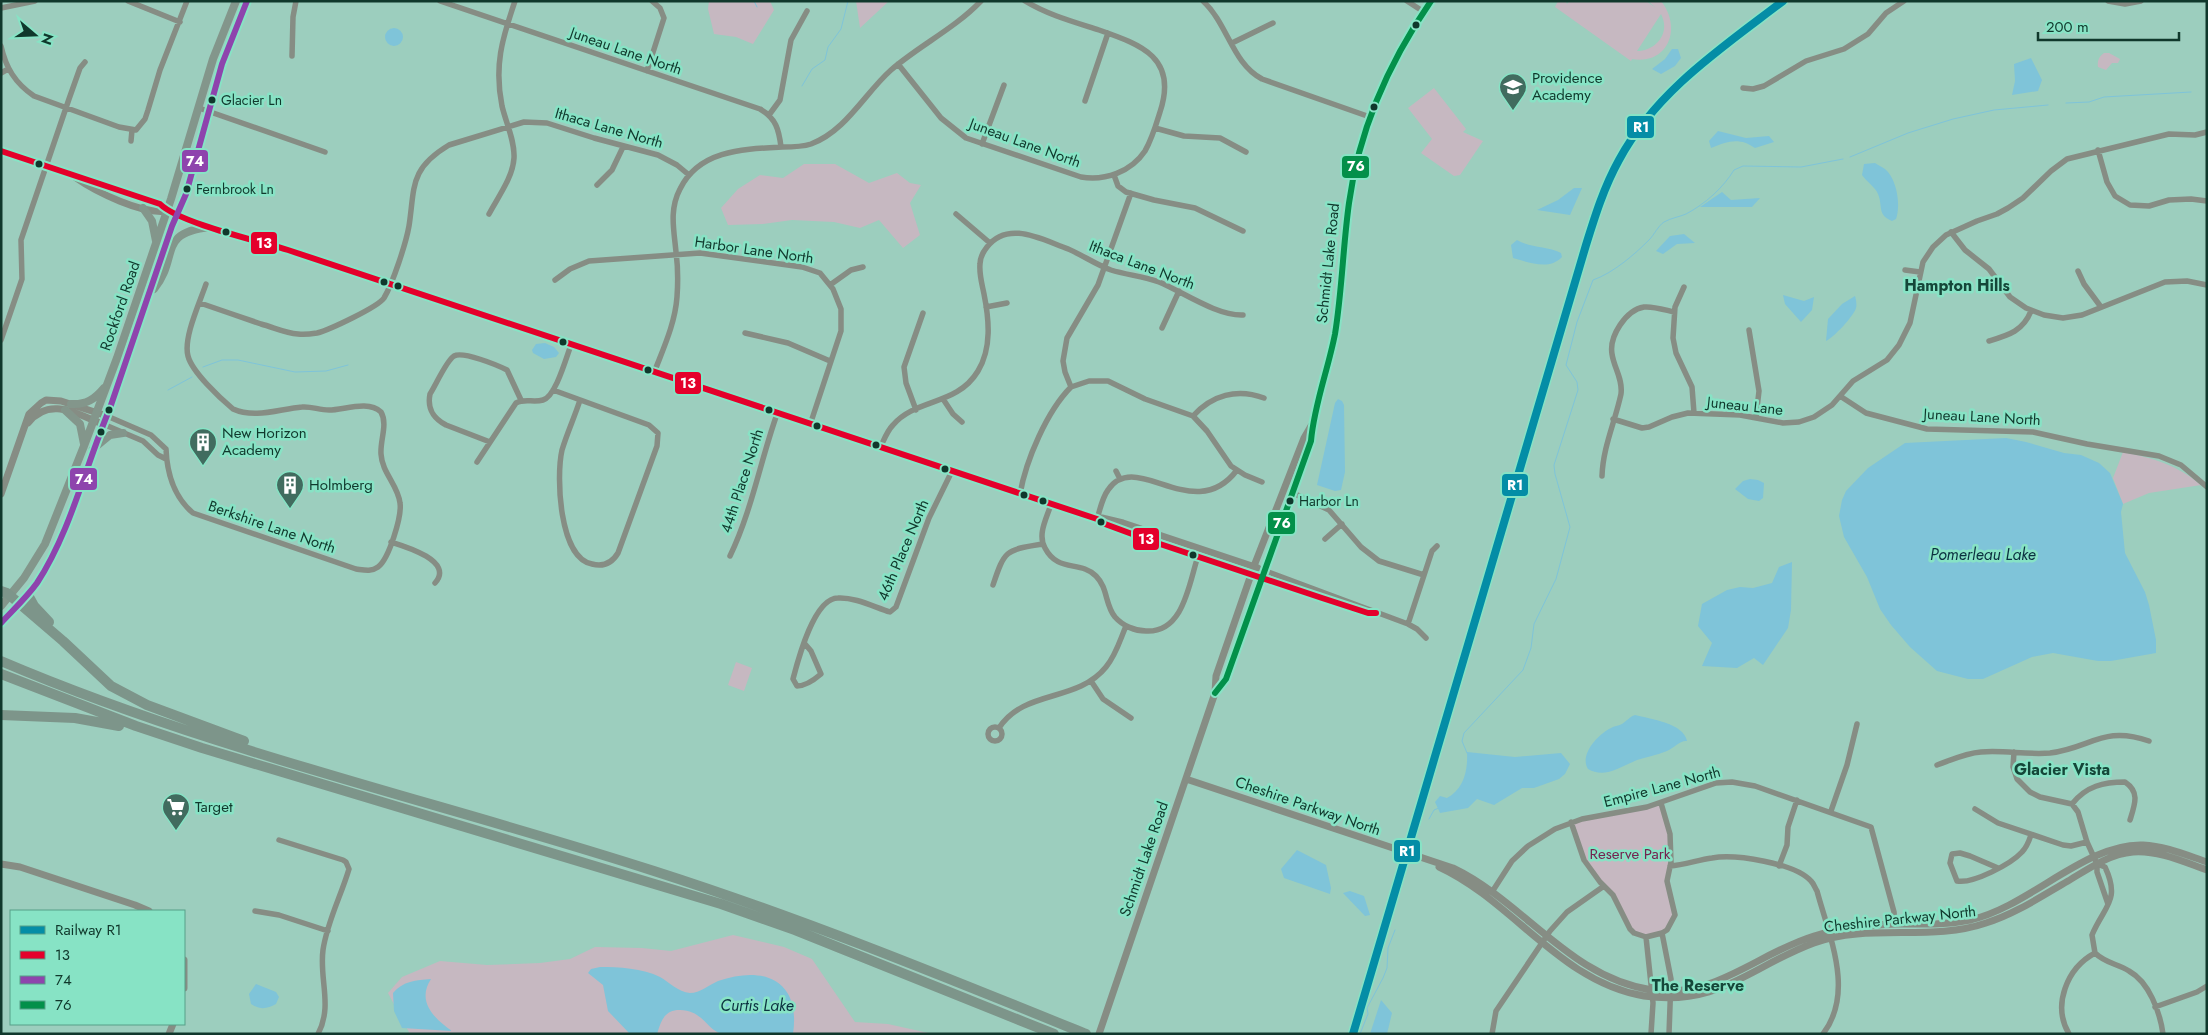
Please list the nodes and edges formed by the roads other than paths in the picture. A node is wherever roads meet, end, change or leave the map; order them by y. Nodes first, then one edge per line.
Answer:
1 (35, 1) edge
2 (128, 1) edge
3 (187, 1) edge
4 (236, 1) edge
5 (247, 1) edge
6 (296, 1) edge
7 (440, 1) edge
8 (515, 1) edge
9 (652, 1) edge
10 (981, 1) edge
11 (1025, 1) edge
12 (1203, 1) edge
13 (1407, 1) edge
14 (1431, 1) edge
15 (1904, 1) edge
16 (2108, 1) edge
17 (2141, 1) edge
18 (1, 8) edge
19 (807, 11) dead end
20 (1424, 12) junction
21 (180, 22) junction
22 (507, 23) junction
23 (1273, 23) dead end
24 (1108, 33) junction
25 (1232, 43) junction
26 (1, 46) edge
27 (292, 56) dead end
28 (85, 62) dead end
29 (898, 64) junction
30 (8, 69) junction
31 (647, 71) junction
32 (1, 73) edge
33 (1004, 86) dead end
34 (1743, 88) dead end
35 (1085, 101) dead end
36 (66, 108) junction
37 (199, 108) junction
38 (208, 111) junction
39 (770, 115) junction
40 (1370, 116) junction
41 (508, 127) junction
42 (1155, 128) junction
43 (132, 130) junction
44 (2207, 132) edge
45 (131, 141) dead end
46 (982, 144) junction
47 (623, 147) junction
48 (781, 147) junction
49 (2098, 150) junction
50 (1, 151) edge
51 (326, 152) dead end
52 (1246, 152) dead end
53 (45, 167) junction
54 (689, 175) junction
55 (1114, 175) junction
56 (76, 177) junction
57 (597, 185) dead end
58 (1131, 193) junction
59 (2207, 201) edge
60 (143, 208) junction
61 (167, 211) junction
62 (489, 214) dead end
63 (956, 214) dead end
64 (178, 215) junction
65 (210, 226) junction
66 (1243, 231) dead end
67 (1951, 232) junction
68 (156, 241) junction
69 (990, 243) junction
70 (677, 254) junction
71 (863, 267) dead end
72 (1105, 267) junction
73 (1905, 270) dead end
74 (2078, 271) dead end
75 (1920, 272) junction
76 (554, 280) dead end
77 (206, 284) dead end
78 (390, 284) junction
79 (830, 285) junction
80 (2207, 285) edge
81 (1684, 287) dead end
82 (1179, 291) junction
83 (151, 293) junction
84 (200, 303) junction
85 (1007, 304) dead end
86 (986, 307) junction
87 (2101, 307) junction
88 (2031, 311) junction
89 (1674, 312) junction
90 (923, 313) dead end
91 (1243, 315) dead end
92 (1162, 328) dead end
93 (1749, 330) dead end
94 (745, 333) dead end
95 (1, 340) edge
96 (1989, 341) dead end
97 (570, 345) junction
98 (830, 362) junction
99 (654, 373) junction
100 (107, 385) junction
101 (1071, 387) junction
102 (554, 390) junction
103 (1840, 396) junction
104 (1264, 398) dead end
105 (943, 399) junction
106 (521, 400) junction
107 (580, 400) junction
108 (68, 407) junction
109 (916, 410) junction
110 (1694, 413) junction
111 (777, 414) junction
112 (95, 416) junction
113 (1193, 416) junction
114 (1756, 417) junction
115 (1613, 419) junction
116 (105, 420) junction
117 (962, 422) dead end
118 (1313, 424) junction
119 (810, 425) junction
120 (123, 433) junction
121 (490, 442) junction
122 (84, 446) junction
123 (880, 448) junction
124 (93, 449) junction
125 (166, 459) junction
126 (477, 462) dead end
127 (1237, 470) junction
128 (952, 471) junction
129 (1116, 471) dead end
130 (1602, 476) dead end
131 (1120, 479) junction
132 (1262, 482) dead end
133 (2207, 487) edge
134 (1293, 493) junction
135 (1, 494) edge
136 (1020, 494) junction
137 (1051, 504) junction
138 (1097, 519) junction
139 (1342, 524) junction
140 (1325, 539) dead end
141 (391, 542) junction
142 (1043, 544) junction
143 (1437, 546) dead end
144 (730, 556) dead end
145 (1198, 556) junction
146 (1254, 566) junction
147 (1252, 574) junction
148 (1262, 574) junction
149 (1424, 575) junction
150 (435, 583) dead end
151 (992, 585) dead end
152 (5, 593) edge
153 (28, 595) junction
154 (19, 604) junction
155 (1, 606) edge
156 (1, 623) edge
157 (1408, 624) junction
158 (1126, 626) junction
159 (1426, 638) dead end
160 (63, 641) junction
161 (805, 644) junction
162 (1, 661) edge
163 (1, 674) edge
164 (1091, 682) junction
165 (1215, 693) junction
166 (1, 715) edge
167 (1131, 718) dead end
168 (1857, 724) dead end
169 (999, 728) dead end
170 (2149, 741) dead end
171 (184, 742) junction
172 (2014, 752) junction
173 (283, 760) junction
174 (1937, 765) dead end
175 (1186, 780) junction
176 (1797, 800) junction
177 (1661, 803) junction
178 (2072, 804) junction
179 (1975, 809) dead end
180 (1831, 811) junction
181 (2130, 820) dead end
182 (1572, 822) junction
183 (2031, 835) junction
184 (279, 840) dead end
185 (2087, 842) junction
186 (1420, 858) junction
187 (2096, 860) junction
188 (2207, 862) edge
189 (2, 863) edge
190 (1670, 866) junction
191 (1779, 866) junction
192 (1998, 868) junction
193 (2207, 870) edge
194 (1604, 886) junction
195 (1492, 892) junction
196 (2108, 904) junction
197 (147, 910) edge
198 (255, 911) dead end
199 (1895, 924) junction
200 (328, 931) junction
201 (1662, 933) junction
202 (1829, 935) junction
203 (1646, 937) junction
204 (1545, 939) junction
205 (2095, 953) junction
206 (2207, 986) edge
207 (1651, 993) junction
208 (1671, 994) junction
209 (2155, 1007) junction
210 (318, 1034) edge
211 (1054, 1034) edge
212 (1085, 1034) edge
213 (1099, 1034) edge
214 (1492, 1034) edge
215 (1651, 1034) edge
216 (1669, 1034) edge
217 (1823, 1034) edge
218 (2068, 1034) edge
219 (2163, 1034) edge

1 - 18 street
2 - 21 street
3 - 21 street
4 - 37 main road, Rockford Road
5 - 38 main road, Rockford Road
6 - 27 street
7 - 22 street, Juneau Lane North
8 - 22 street
9 - 31 street
10 - 29 street
11 - 24 street
12 - 25 street
13 - 20 street
14 - 20 street, Schmidt Lake Road
15 - 34 street
16 - 17 street
19 - 39 street
20 - 40 street, Schmidt Lake Road
21 - 43 street
22 - 31 street, Juneau Lane North
22 - 41 street
23 - 25 street
24 - 35 street
24 - 42 street
25 - 40 street
26 - 30 street
28 - 36 street
29 - 46 street, Juneau Lane North
29 - 48 street
30 - 32 street
30 - 36 street
31 - 39 street, Juneau Lane North
33 - 46 street
36 - 43 street
36 - 53 street
37 - 38 street
37 - 61 main road, Rockford Road
38 - 51 street
38 - 64 main road, Rockford Road
39 - 48 street
40 - 118 street, Schmidt Lake Road
41 - 47 street, Ithaca Lane North
41 - 62 street
41 - 78 street, Ithaca Lane North
42 - 52 street
42 - 55 street
43 - 45 street
44 - 49 street, Juneau Lane
46 - 55 street, Juneau Lane North
47 - 54 street, Ithaca Lane North
47 - 57 street
48 - 54 street
49 - 59 street
49 - 67 street, Juneau Lane
50 - 53 street
53 - 56 street
53 - 95 street
54 - 70 street
55 - 58 street
56 - 60 street
56 - 61 street
58 - 66 street
58 - 72 street
60 - 61 street
60 - 68 main road
61 - 64 street
61 - 68 main road, Rockford Road
63 - 69 street
64 - 65 street
64 - 83 main road, Rockford Road
65 - 78 street
65 - 83 main road
67 - 75 street, Juneau Lane
67 - 88 street
68 - 100 main road, Rockford Road
69 - 72 street, Ithaca Lane North
69 - 86 street
70 - 76 street, Harbor Lane North
70 - 79 street, Harbor Lane North
70 - 99 street
71 - 79 street
72 - 82 street, Ithaca Lane North
72 - 101 street
73 - 75 street
74 - 87 street
75 - 103 street, Juneau Lane
77 - 84 street
78 - 84 street, Ithaca Lane North
78 - 97 street
79 - 98 street
80 - 87 street
81 - 89 street
82 - 91 street, Ithaca Lane North
82 - 92 street
83 - 116 main road, Rockford Road
84 - 141 street
85 - 86 street
86 - 105 street
87 - 88 street
88 - 96 street
89 - 110 street
89 - 115 street
90 - 109 street
93 - 114 street
94 - 98 street
97 - 99 street
97 - 102 street
98 - 119 street
99 - 111 street
100 - 108 main road
100 - 112 main road, Rockford Road
101 - 113 street
101 - 136 street
102 - 106 street
102 - 107 street
103 - 114 street, Juneau Lane
103 - 133 street, Juneau Lane North
104 - 113 street
105 - 109 street
105 - 117 street
106 - 121 street
106 - 121 street
107 - 107 street
108 - 112 street
108 - 122 main road
108 - 135 street
109 - 123 street
110 - 114 street, Juneau Lane
110 - 115 street, Juneau Lane
111 - 119 street
111 - 144 street, 44th Place North
112 - 116 street
112 - 122 main road, Rockford Road
113 - 127 street
115 - 130 street
116 - 120 street
116 - 124 main road, Rockford Road
116 - 125 street, Berkshire Lane North
118 - 134 street, Schmidt Lake Road
118 - 146 street, Schmidt Lake Road
119 - 123 street
120 - 124 main road
120 - 125 street
121 - 126 street
122 - 152 main road, Rockford Road
123 - 128 street
124 - 153 main road, Rockford Road
125 - 141 street, Berkshire Lane North
127 - 131 street
127 - 132 street
128 - 136 street
128 - 161 street, 46th Place North
129 - 131 street
131 - 138 street
134 - 139 street
134 - 148 street, Schmidt Lake Road
136 - 137 street
137 - 138 street
137 - 142 street
138 - 145 street
138 - 146 street
139 - 140 street
139 - 149 street
141 - 150 street
142 - 151 street
142 - 158 street
143 - 149 street
145 - 147 street
145 - 158 street
146 - 147 street, Schmidt Lake Road
146 - 148 street
147 - 148 street
147 - 165 street, Schmidt Lake Road
148 - 157 street
148 - 165 street, Schmidt Lake Road
149 - 157 street
152 - 154 highway
152 - 155 main road, Rockford Road
153 - 154 main road, Rockford Road
153 - 160 highway
154 - 156 main road, Rockford Road
154 - 160 highway
157 - 159 street
158 - 164 street
160 - 173 highway
161 - 161 street
162 - 173 highway
163 - 171 highway
164 - 167 street
164 - 169 street
165 - 175 street, Schmidt Lake Road
166 - 171 highway
168 - 180 street
170 - 172 street
171 - 211 highway
172 - 174 street
172 - 178 street
173 - 212 highway
175 - 186 street, Cheshire Parkway North
175 - 213 street, Schmidt Lake Road
176 - 177 street, Empire Lane North
176 - 180 street, Empire Lane North
176 - 191 street
177 - 182 street, Empire Lane North
177 - 190 street
178 - 181 street
178 - 185 street
179 - 183 street
180 - 199 street, Empire Lane North
182 - 194 street
182 - 195 street, Empire Lane North
183 - 185 street
183 - 192 street
184 - 200 street
185 - 187 street
186 - 195 street, Cheshire Parkway North
186 - 204 street, Cheshire Parkway North
187 - 188 street, Cheshire Parkway North
187 - 193 street, Cheshire Parkway North
187 - 196 street
187 - 196 street
187 - 199 street, Cheshire Parkway North
187 - 202 street, Cheshire Parkway North
189 - 197 street
190 - 191 street
190 - 201 street
191 - 202 street
192 - 192 street
194 - 203 street
194 - 204 street
195 - 204 street, Cheshire Parkway North
196 - 205 street
198 - 200 street
199 - 202 street, Cheshire Parkway North
200 - 210 street
201 - 203 street
201 - 208 street
202 - 208 street, Cheshire Parkway North
202 - 217 street
203 - 207 street
204 - 207 street, Cheshire Parkway North
204 - 214 street
205 - 209 street
205 - 218 street
206 - 209 street
207 - 208 street, Cheshire Parkway North
207 - 215 street
208 - 216 street
209 - 219 street

